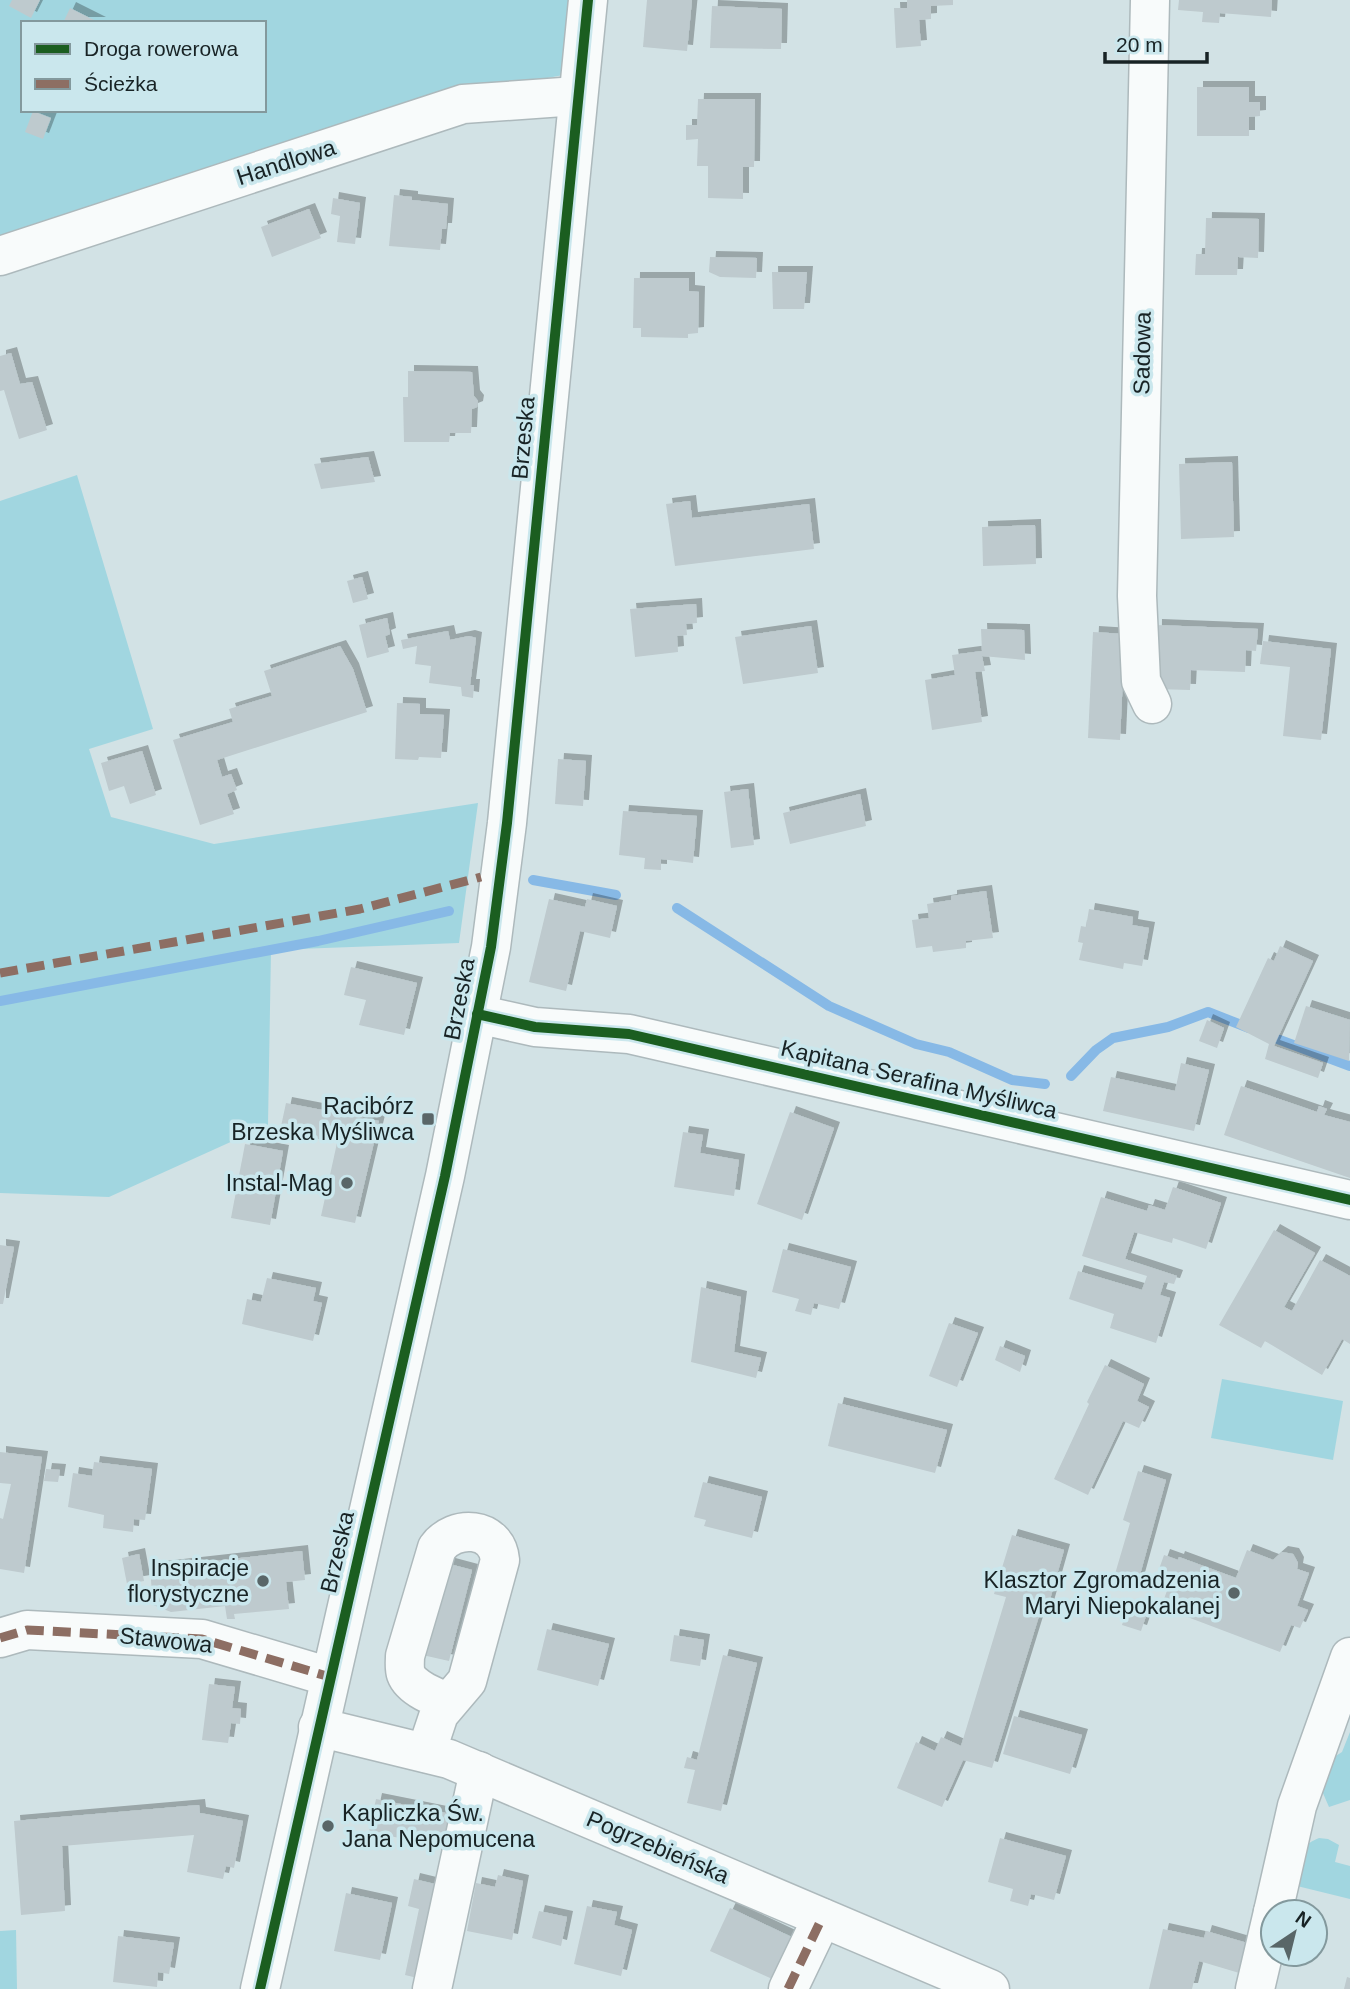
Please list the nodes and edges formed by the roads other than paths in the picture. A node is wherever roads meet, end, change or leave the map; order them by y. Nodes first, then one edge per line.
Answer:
1 (587, 0) edge
2 (1150, 0) edge
3 (577, 96) junction
4 (0, 256) edge
5 (1152, 704) dead end
6 (477, 1014) junction
7 (1350, 1200) edge
8 (0, 1638) edge
9 (1350, 1657) edge
10 (330, 1676) junction
11 (449, 1702) dead end
12 (318, 1727) junction
13 (426, 1753) junction
14 (479, 1771) junction
15 (1276, 1898) edge
16 (822, 1917) junction
17 (1260, 1968) edge
18 (260, 1989) edge
19 (432, 1989) edge
20 (788, 1989) edge
21 (990, 1989) edge
22 (1255, 1989) edge

1 - 3 street, Brzeska
2 - 5 street, Sadowa
3 - 4 street, Handlowa
3 - 6 street, Brzeska
6 - 7 street, Kapitana Serafina Myśliwca
6 - 10 street, Brzeska
8 - 10 street, Stawowa
9 - 15 street
10 - 12 street, Brzeska
11 - 13 street
12 - 13 street, Pogrzebieńska
12 - 18 street, Brzeska
13 - 14 street, Pogrzebieńska
14 - 16 street, Pogrzebieńska
14 - 19 street
16 - 20 street
16 - 21 street, Pogrzebieńska
17 - 22 street

